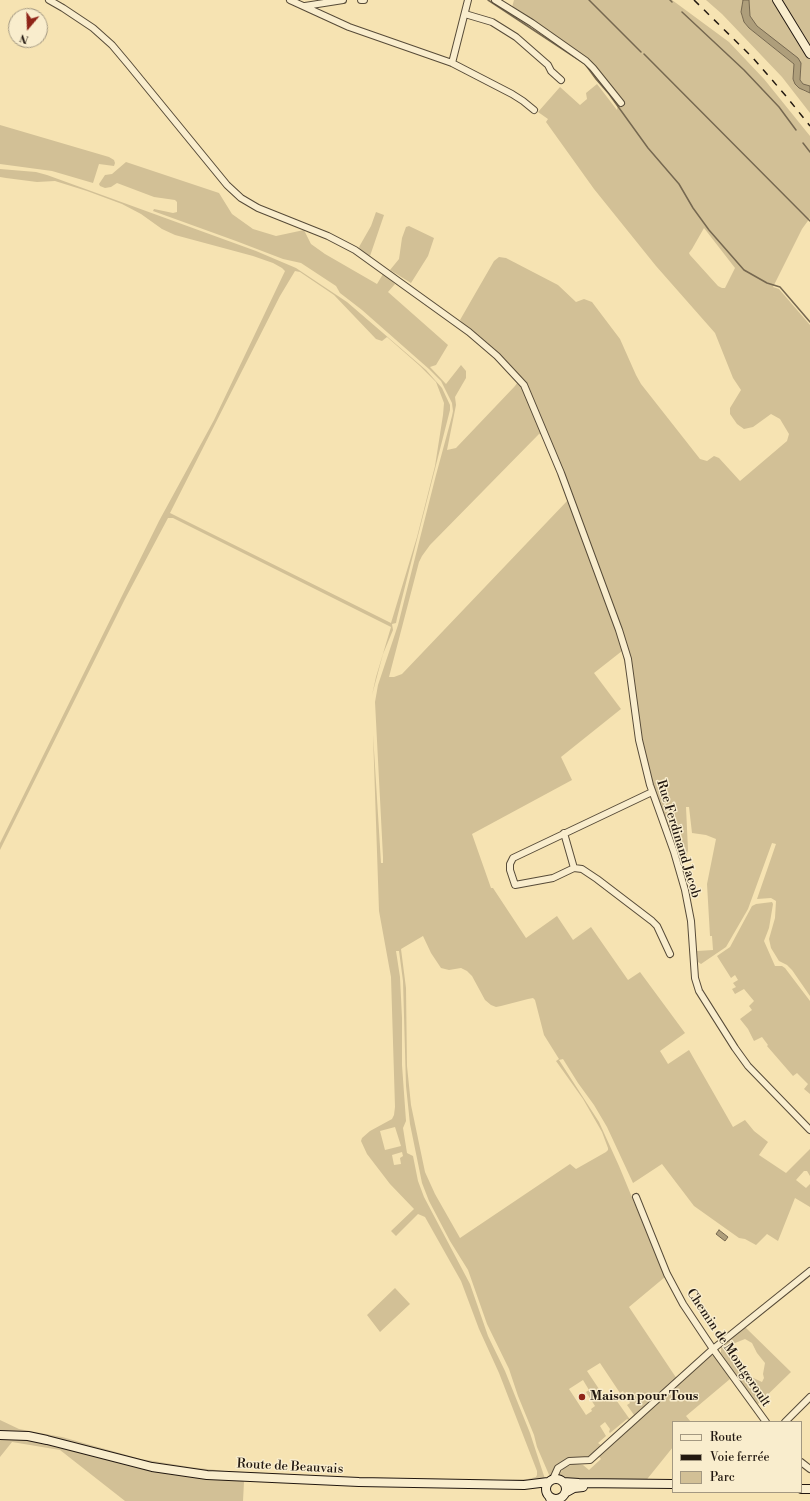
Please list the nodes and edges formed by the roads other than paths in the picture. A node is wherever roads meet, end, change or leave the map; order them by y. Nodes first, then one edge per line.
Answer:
1 (49, 0) edge
2 (290, 0) edge
3 (343, 0) edge
4 (468, 0) edge
5 (494, 0) edge
6 (777, 0) edge
7 (304, 6) junction
8 (465, 14) junction
9 (810, 54) edge
10 (452, 63) junction
11 (561, 80) dead end
12 (621, 103) dead end
13 (534, 110) dead end
14 (652, 792) junction
15 (564, 833) junction
16 (574, 868) junction
17 (670, 954) dead end
18 (810, 1130) edge
19 (636, 1197) dead end
20 (810, 1271) edge
21 (713, 1349) junction
22 (810, 1396) edge
23 (765, 1421) edge
24 (786, 1421) edge
25 (0, 1435) edge
26 (802, 1463) edge
27 (810, 1469) edge
28 (550, 1481) junction
29 (563, 1482) junction
30 (672, 1484) edge
31 (524, 1485) junction
32 (672, 1488) edge
33 (549, 1497) edge
34 (562, 1497) edge

1 - 14 street, Rue Ferdinand Jacob
2 - 7 street
3 - 7 street
4 - 8 street
5 - 12 street
6 - 9 main road
7 - 10 street
8 - 10 street
8 - 11 street
10 - 13 street
14 - 15 street
14 - 18 street, Rue Ferdinand Jacob
15 - 16 street
15 - 16 street
16 - 17 street
19 - 21 street, Chemin de Montgeroult
20 - 21 street
21 - 23 street, Chemin de Montgeroult
21 - 28 street
22 - 24 street
25 - 31 main road, Route de Beauvais
26 - 27 street
28 - 29 main road
28 - 31 main road, Route de Beauvais
28 - 33 main road
29 - 30 main road
29 - 34 main road
31 - 33 main road, Route de Beauvais
32 - 34 main road
33 - 34 main road

